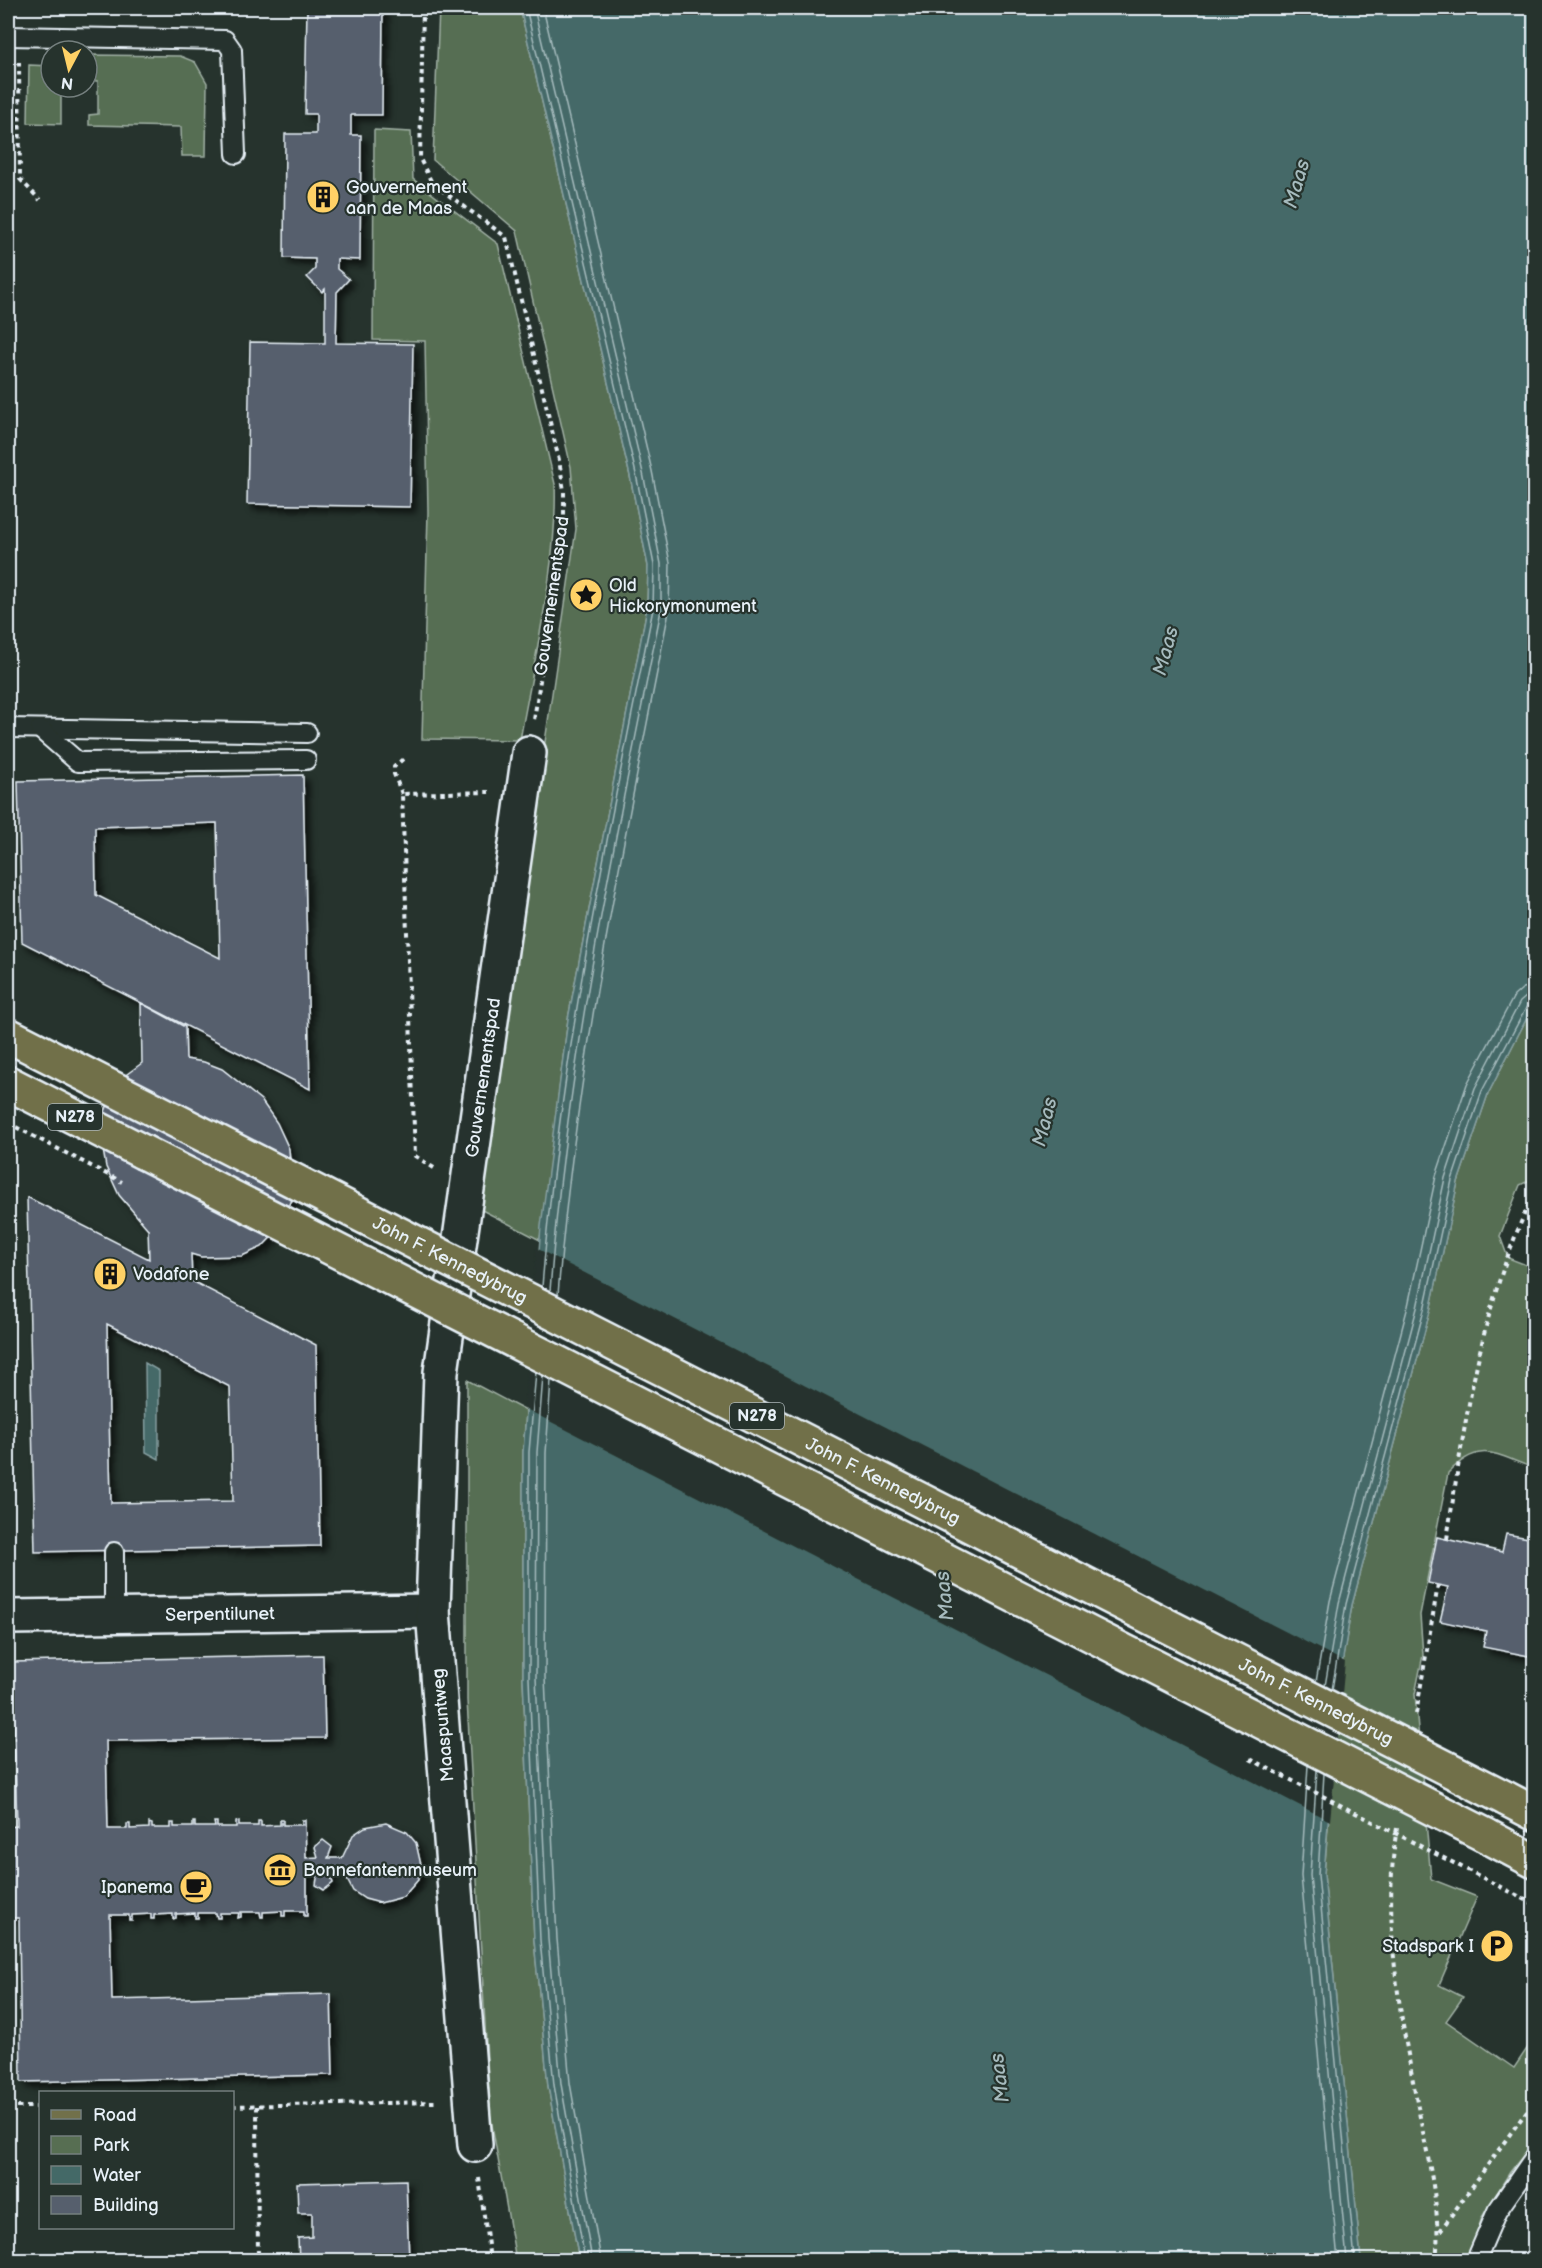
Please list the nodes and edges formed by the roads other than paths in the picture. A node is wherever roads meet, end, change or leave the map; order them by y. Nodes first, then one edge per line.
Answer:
1 (13, 36) edge
2 (236, 154) dead end
3 (8, 728) edge
4 (40, 729) junction
5 (307, 733) dead end
6 (528, 753) road end
7 (306, 760) dead end
8 (8, 1035) edge
9 (8, 1083) edge
10 (468, 1190) joint
11 (114, 1552) dead end
12 (433, 1611) junction
13 (8, 1617) edge
14 (114, 1617) junction
15 (1534, 1813) edge
16 (1534, 1861) edge
17 (475, 2145) road end
18 (1534, 2158) edge
19 (1476, 2260) edge

1 - 2 lane
3 - 4 lane
4 - 5 lane
4 - 7 lane
6 - 10 street, Gouvernementspad
8 - 15 main road, John F. Kennedybrug / N278, bridge
9 - 16 main road, N278, bridge
10 - 12 street, Maaspuntweg
11 - 14 lane
12 - 14 street, Serpentilunet
12 - 17 street, Maaspuntweg
13 - 14 street, Serpentilunet
18 - 19 lane

